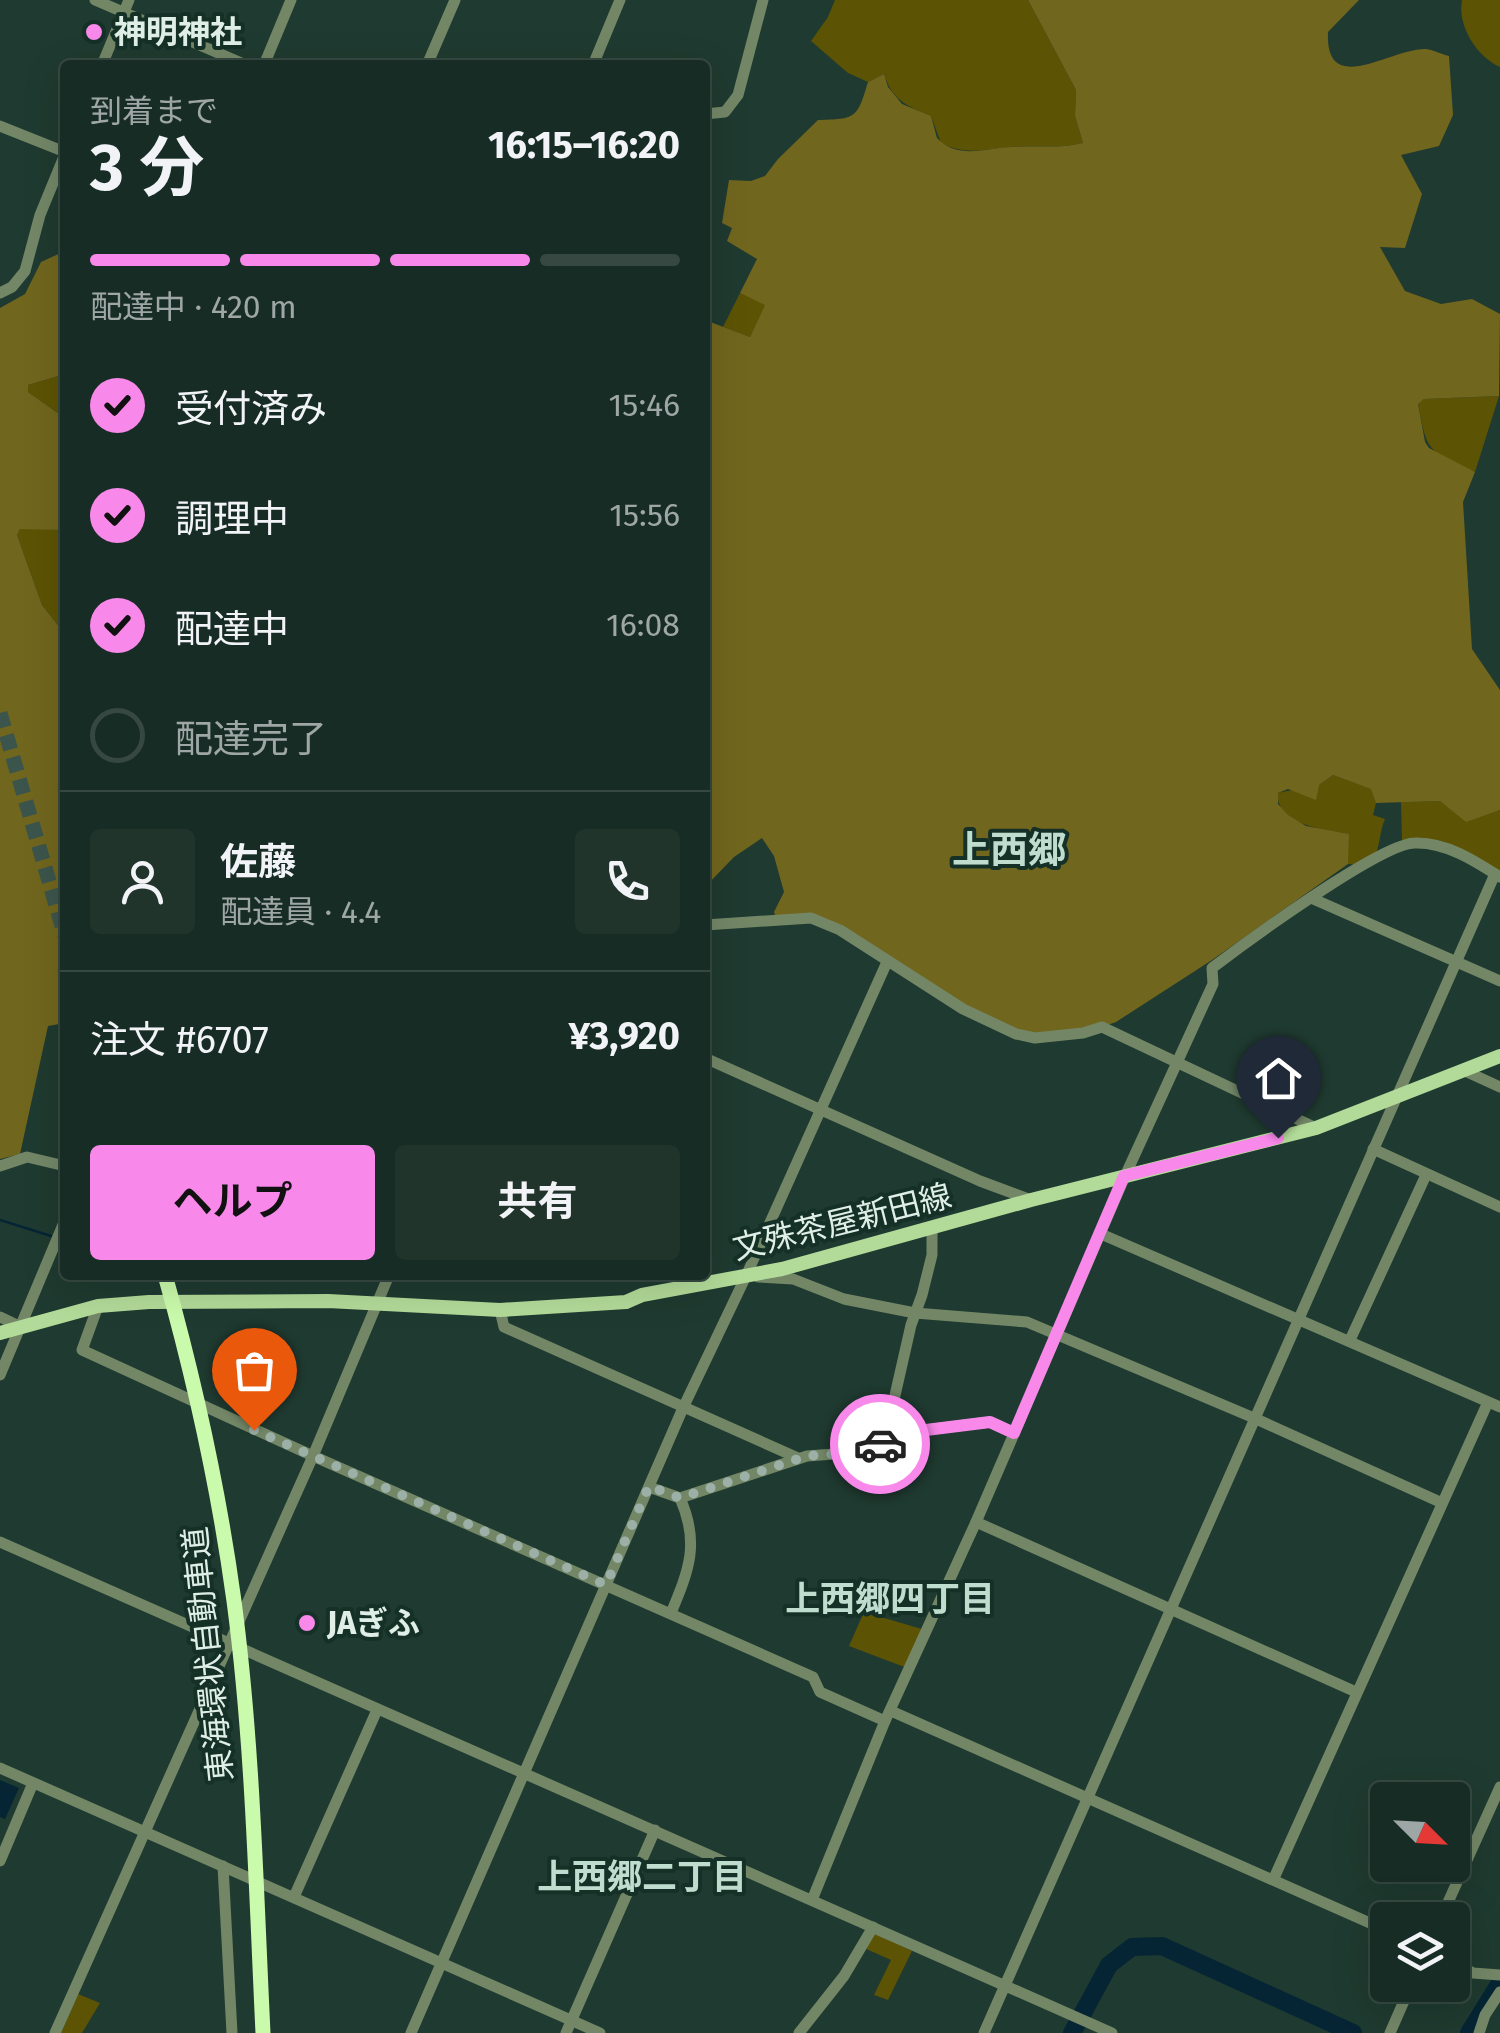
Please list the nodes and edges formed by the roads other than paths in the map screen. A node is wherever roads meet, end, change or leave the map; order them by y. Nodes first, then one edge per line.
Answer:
1 (95, 0) edge
2 (291, 0) edge
3 (455, 0) edge
4 (620, 0) edge
5 (763, 0) edge
6 (127, 6) edge
7 (104, 60) edge
8 (236, 60) edge
9 (266, 60) edge
10 (430, 60) edge
11 (595, 60) edge
12 (710, 114) edge
13 (0, 126) edge
14 (60, 151) edge
15 (60, 165) edge
16 (0, 293) edge
17 (1498, 875) edge
18 (1311, 898) junction
19 (710, 925) edge
20 (1457, 961) junction
21 (887, 962) junction
22 (1500, 981) edge
23 (1500, 1056) edge
24 (710, 1060) edge
25 (1176, 1063) junction
26 (1464, 1071) junction
27 (1500, 1087) edge
28 (1396, 1098) junction
29 (820, 1110) junction
30 (1316, 1128) junction
31 (1373, 1150) junction
32 (60, 1165) edge
33 (0, 1166) edge
34 (1426, 1175) junction
35 (1124, 1176) junction
36 (1030, 1200) junction
37 (1500, 1207) edge
38 (932, 1227) junction
39 (60, 1232) edge
40 (1101, 1234) junction
41 (746, 1276) junction
42 (710, 1278) edge
43 (166, 1280) edge
44 (387, 1280) edge
45 (688, 1280) edge
46 (378, 1302) junction
47 (98, 1306) junction
48 (500, 1310) junction
49 (915, 1313) junction
50 (0, 1317) edge
51 (1298, 1319) junction
52 (21, 1327) junction
53 (0, 1333) edge
54 (1058, 1333) junction
55 (1350, 1340) junction
56 (0, 1375) edge
57 (1494, 1404) edge
58 (682, 1408) junction
59 (1254, 1418) junction
60 (1014, 1433) junction
61 (886, 1435) junction
62 (313, 1456) junction
63 (798, 1458) junction
64 (649, 1486) junction
65 (680, 1498) junction
66 (1440, 1502) junction
67 (976, 1522) junction
68 (0, 1542) edge
69 (606, 1585) junction
70 (1170, 1609) junction
71 (671, 1613) junction
72 (229, 1642) junction
73 (1356, 1692) junction
74 (377, 1710) junction
75 (888, 1716) junction
76 (0, 1768) edge
77 (525, 1772) junction
78 (33, 1783) junction
79 (1500, 1787) edge
80 (1088, 1796) junction
81 (655, 1830) junction
82 (145, 1832) junction
83 (0, 1861) edge
84 (223, 1866) junction
85 (1274, 1878) junction
86 (294, 1896) junction
87 (812, 1900) junction
88 (1448, 1902) edge
89 (1370, 1923) edge
90 (873, 1926) junction
91 (442, 1964) junction
92 (1470, 1971) edge
93 (1500, 1975) edge
94 (1006, 1984) junction
95 (1500, 1992) edge
96 (1404, 2002) edge
97 (1083, 2023) edge
98 (569, 2027) edge
99 (55, 2033) edge
100 (232, 2033) edge
101 (263, 2033) edge
102 (411, 2033) edge
103 (600, 2033) edge
104 (799, 2033) edge
105 (984, 2033) edge
106 (1112, 2033) edge
107 (1390, 2033) edge
108 (1479, 2033) edge

1 - 6 street
2 - 9 street
3 - 10 street
4 - 11 street
5 - 12 street
6 - 7 street
6 - 8 street
13 - 14 street
15 - 16 street
17 - 18 street
17 - 20 street
18 - 20 street
18 - 25 street
19 - 21 street
20 - 22 street
20 - 28 street
21 - 25 street
21 - 29 street
23 - 26 main road, 文殊茶屋新田線
24 - 29 street
25 - 30 street
25 - 35 street
26 - 27 street
26 - 28 main road, 文殊茶屋新田線
28 - 30 main road, 文殊茶屋新田線
28 - 31 street
29 - 36 street
29 - 41 street
30 - 35 main road, 文殊茶屋新田線
31 - 34 street
31 - 51 street
32 - 33 street
34 - 37 street
34 - 55 street
35 - 36 main road, 文殊茶屋新田線
35 - 40 street
36 - 38 main road, 文殊茶屋新田線
38 - 41 main road, 文殊茶屋新田線
38 - 49 street
39 - 52 street
40 - 51 street
40 - 54 street
41 - 42 main road, 文殊茶屋新田線
41 - 49 street
41 - 58 street
43 - 101 highway, 東海環状自動車道, bridge
44 - 46 street
45 - 48 main road, 文殊茶屋新田線
46 - 47 main road, 文殊茶屋新田線
46 - 48 main road, 文殊茶屋新田線
46 - 62 street
47 - 52 main road, 文殊茶屋新田線
47 - 62 street
48 - 58 street
49 - 54 street
49 - 61 street
50 - 52 street
51 - 55 street
51 - 59 street
52 - 53 main road, 文殊茶屋新田線
52 - 56 street
54 - 59 street
54 - 60 street
55 - 57 street
57 - 66 street
58 - 63 street
58 - 64 street
59 - 66 street
59 - 70 street
60 - 61 street
60 - 67 street
61 - 63 street
62 - 69 street
62 - 72 street
63 - 65 street
64 - 65 street
64 - 69 street
65 - 71 street
66 - 73 street
67 - 70 street
67 - 75 street
68 - 72 street
69 - 71 street
69 - 77 street
70 - 73 street
70 - 80 street
71 - 75 street
72 - 74 street
72 - 82 street
73 - 85 street
74 - 77 street
74 - 86 street
75 - 80 street
75 - 87 street
76 - 78 street
77 - 81 street
77 - 91 street
78 - 82 street
78 - 83 street
79 - 88 street
80 - 85 street
80 - 94 street
81 - 87 street
81 - 98 street
82 - 84 street
82 - 99 street
84 - 86 street
84 - 100 street
85 - 89 street
86 - 91 street
87 - 90 street
90 - 94 street
90 - 104 street
91 - 98 street
91 - 102 street
92 - 93 street
94 - 97 street
94 - 105 street
95 - 108 street
96 - 107 street
97 - 106 street
98 - 103 street

